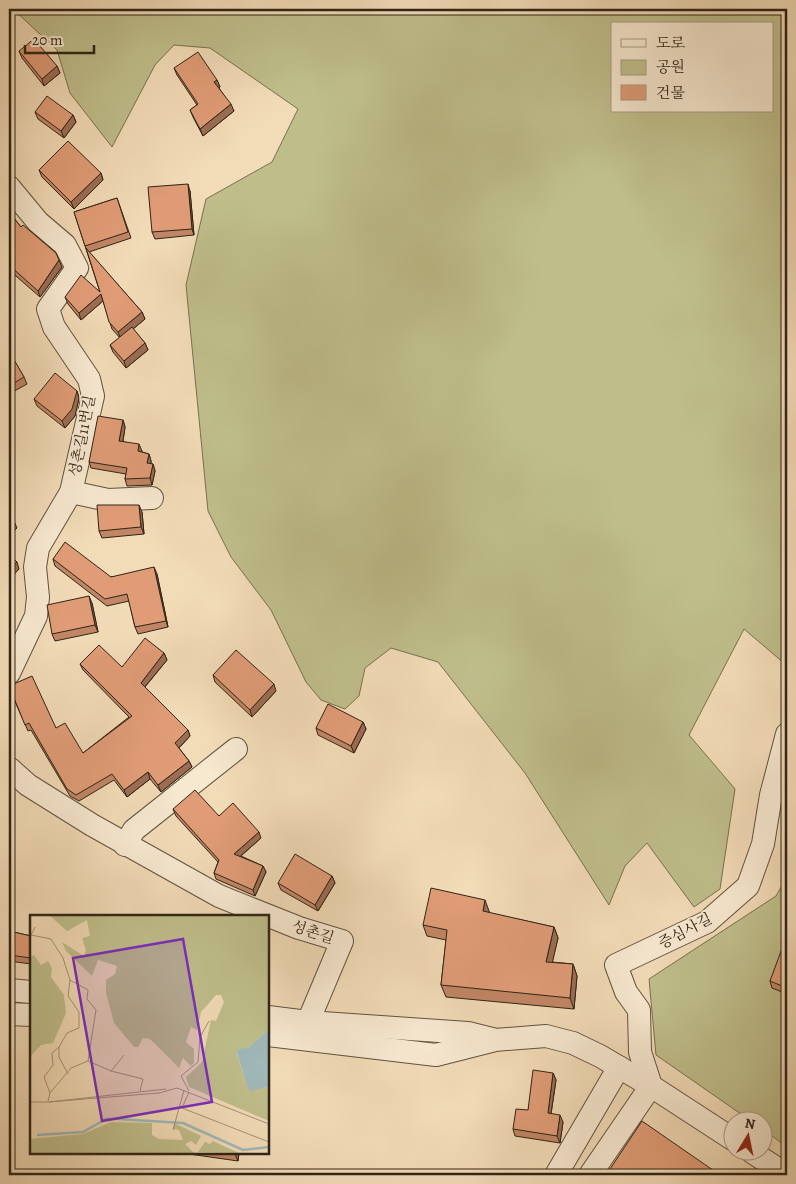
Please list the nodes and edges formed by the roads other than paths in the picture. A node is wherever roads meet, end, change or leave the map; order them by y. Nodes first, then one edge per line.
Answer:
1 (9, 187) edge
2 (71, 492) junction
3 (152, 498) dead end
4 (9, 673) edge
5 (787, 734) edge
6 (236, 749) dead end
7 (9, 768) edge
8 (125, 845) junction
9 (267, 915) edge
10 (269, 916) edge
11 (9, 990) edge
12 (30, 992) edge
13 (9, 1014) edge
14 (30, 1015) edge
15 (269, 1017) edge
16 (308, 1022) junction
17 (269, 1035) edge
18 (496, 1040) junction
19 (619, 1067) junction
20 (651, 1086) junction
21 (724, 1133) edge
22 (767, 1162) edge
23 (556, 1175) edge
24 (590, 1175) edge
25 (787, 1175) edge

1 - 2 street, 성촌길11번길
2 - 3 street, 성촌길11번길
2 - 4 street, 성촌길11번길
5 - 20 street, 증심사길
6 - 8 street
7 - 8 street, 성촌길
8 - 9 street, 성촌길
10 - 16 street, 성촌길
11 - 12 street
13 - 14 street
15 - 16 street
16 - 18 street
17 - 18 street
18 - 19 street
19 - 20 street
19 - 23 street
20 - 21 street
20 - 24 street
22 - 25 street

